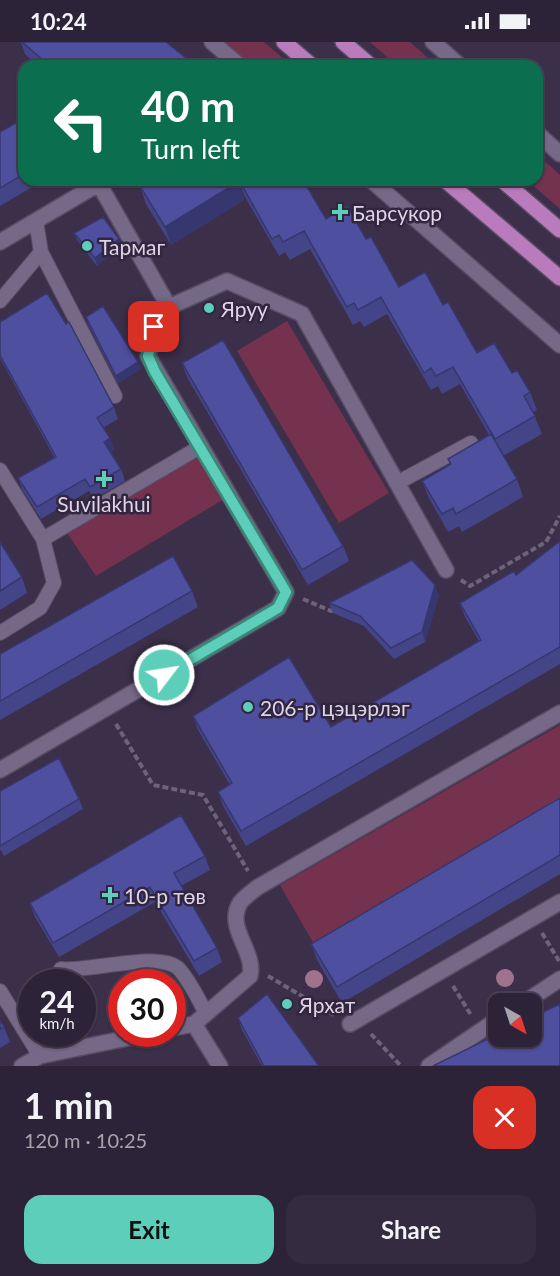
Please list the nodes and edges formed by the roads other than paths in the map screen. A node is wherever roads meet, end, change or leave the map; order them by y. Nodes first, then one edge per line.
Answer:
1 (212, 42) edge
2 (284, 42) edge
3 (343, 42) edge
4 (433, 42) edge
5 (233, 60) edge
6 (305, 60) edge
7 (364, 60) edge
8 (453, 60) edge
9 (543, 139) edge
10 (560, 154) edge
11 (95, 186) edge
12 (104, 186) edge
13 (378, 186) edge
14 (452, 186) edge
15 (509, 186) edge
16 (36, 220) junction
17 (560, 230) edge
18 (0, 242) edge
19 (41, 252) junction
20 (560, 278) edge
21 (0, 301) edge
22 (169, 307) junction
23 (560, 345) edge
24 (115, 396) dead end
25 (471, 443) edge
26 (200, 447) junction
27 (0, 470) edge
28 (397, 483) junction
29 (43, 539) junction
30 (446, 570) dead end
31 (0, 633) edge
32 (560, 713) edge
33 (0, 770) edge
34 (560, 902) edge
35 (92, 969) edge
36 (560, 979) edge
37 (0, 991) edge
38 (539, 993) edge
39 (206, 1013) junction
40 (354, 1022) road end
41 (194, 1024) junction
42 (186, 1025) edge
43 (488, 1026) edge
44 (108, 1042) edge
45 (40, 1056) junction
46 (22, 1066) edge
47 (220, 1066) edge
48 (429, 1066) edge

1 - 5 street
2 - 6 main road
3 - 7 main road
4 - 8 street
9 - 10 street
11 - 16 street
12 - 22 street
13 - 23 street
14 - 20 main road
15 - 17 main road
16 - 18 street
16 - 19 lane
19 - 21 lane
19 - 24 lane
22 - 26 street
22 - 28 street
25 - 28 lane
26 - 29 lane
26 - 33 street
27 - 29 lane
28 - 30 street
29 - 31 lane
32 - 39 street
34 - 40 street
35 - 39 lane
36 - 38 street
37 - 45 lane
39 - 41 street
41 - 42 street
41 - 47 street
43 - 48 street
44 - 45 street
45 - 46 street

